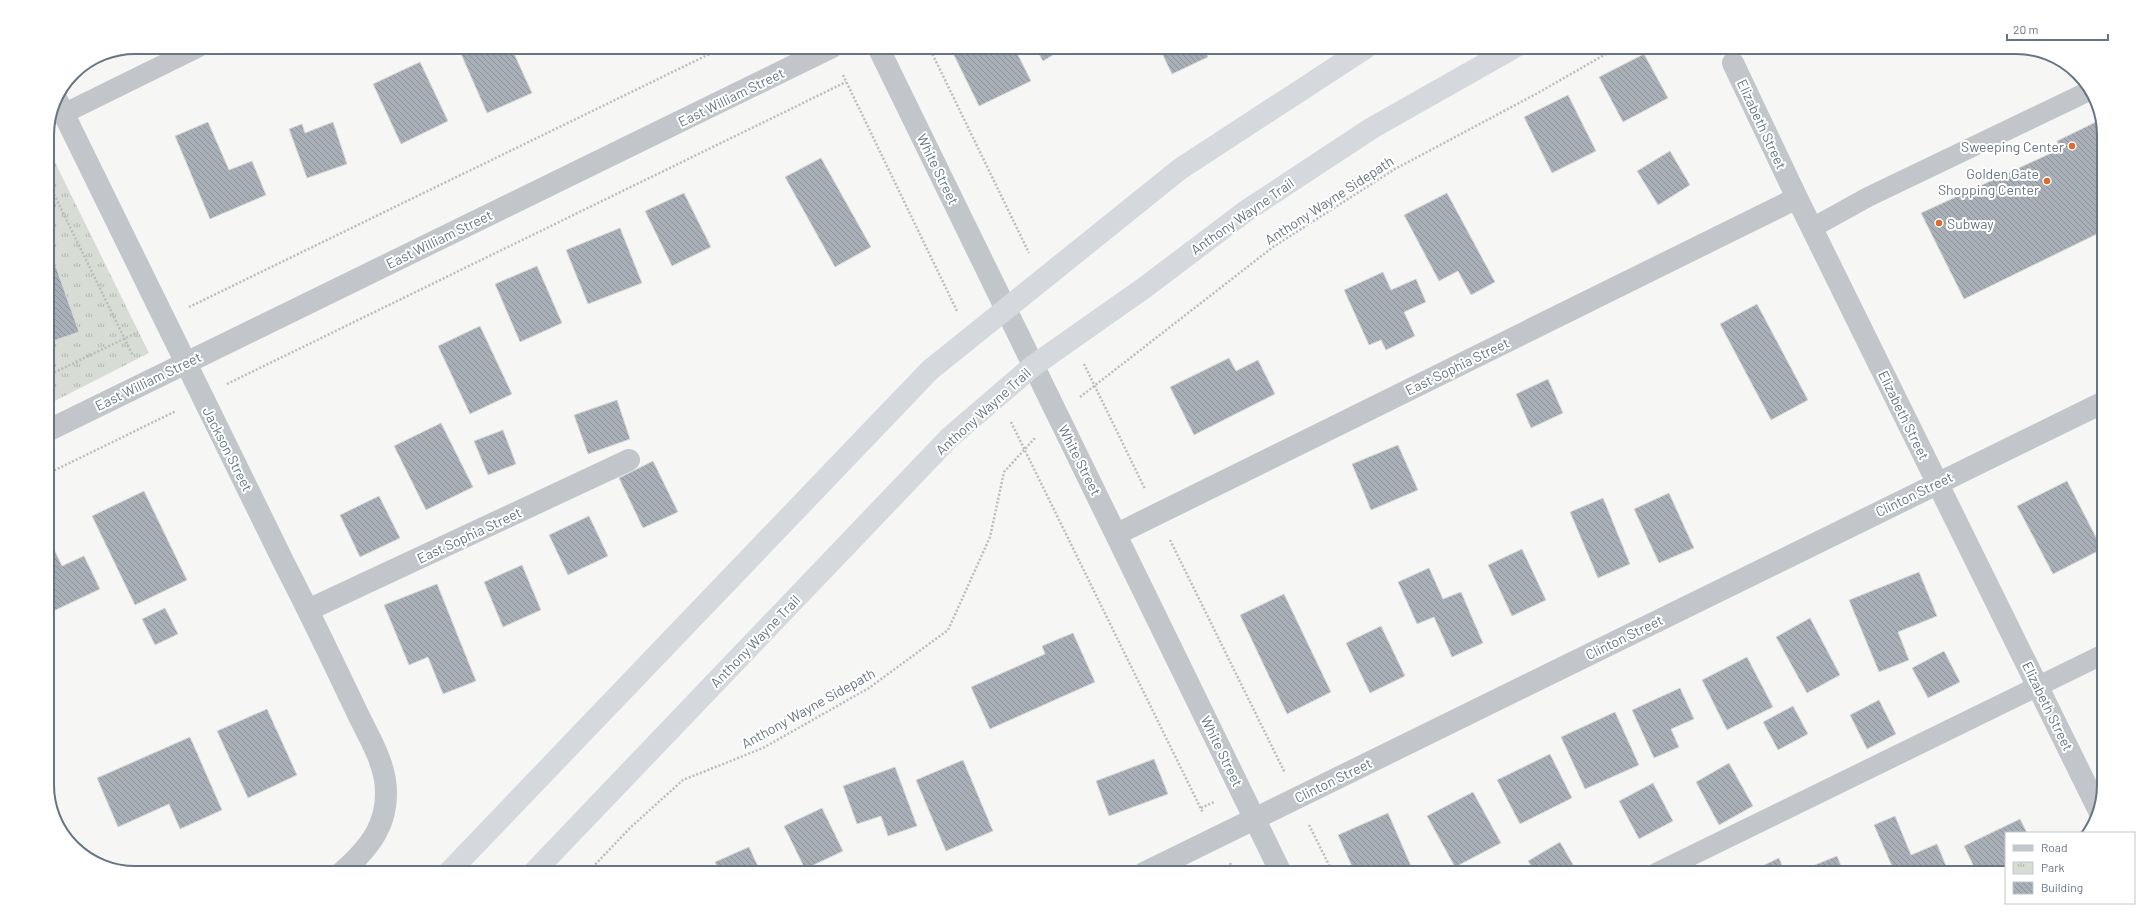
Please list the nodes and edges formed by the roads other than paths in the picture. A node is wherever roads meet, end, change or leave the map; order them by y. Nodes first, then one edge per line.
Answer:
1 (182, 54) edge
2 (818, 54) edge
3 (881, 54) edge
4 (1356, 54) edge
5 (1502, 54) edge
6 (1733, 62) dead end
7 (2085, 93) edge
8 (59, 106) edge
9 (1797, 198) junction
10 (1812, 228) junction
11 (1006, 309) junction
12 (184, 363) junction
13 (1033, 366) junction
14 (2097, 405) edge
15 (54, 428) edge
16 (629, 460) dead end
17 (1938, 482) junction
18 (1117, 534) junction
19 (308, 610) junction
20 (2097, 658) edge
21 (2038, 687) junction
22 (2095, 802) edge
23 (1255, 818) junction
24 (349, 866) edge
25 (455, 866) edge
26 (540, 866) edge
27 (1158, 866) edge
28 (1278, 866) edge
29 (1670, 866) edge

1 - 8 lane
2 - 12 street, East William Street
3 - 11 street, White Street
4 - 11 highway
5 - 13 highway, Anthony Wayne Trail
6 - 9 street, Elizabeth Street
7 - 10 lane
8 - 12 street, Jackson Street
9 - 10 street, Elizabeth Street
9 - 18 street, East Sophia Street
10 - 17 street, Elizabeth Street
11 - 13 street, White Street
11 - 25 highway
12 - 15 street, East William Street
12 - 19 street, Jackson Street
13 - 18 street, White Street
13 - 26 highway, Anthony Wayne Trail
14 - 17 street, Clinton Street
16 - 19 street, East Sophia Street
17 - 21 street, Elizabeth Street
17 - 23 street, Clinton Street
18 - 23 street, White Street
19 - 24 street, Jackson Street
20 - 21 lane
21 - 22 street, Elizabeth Street
21 - 29 lane
23 - 27 street, Clinton Street
23 - 28 street, White Street

